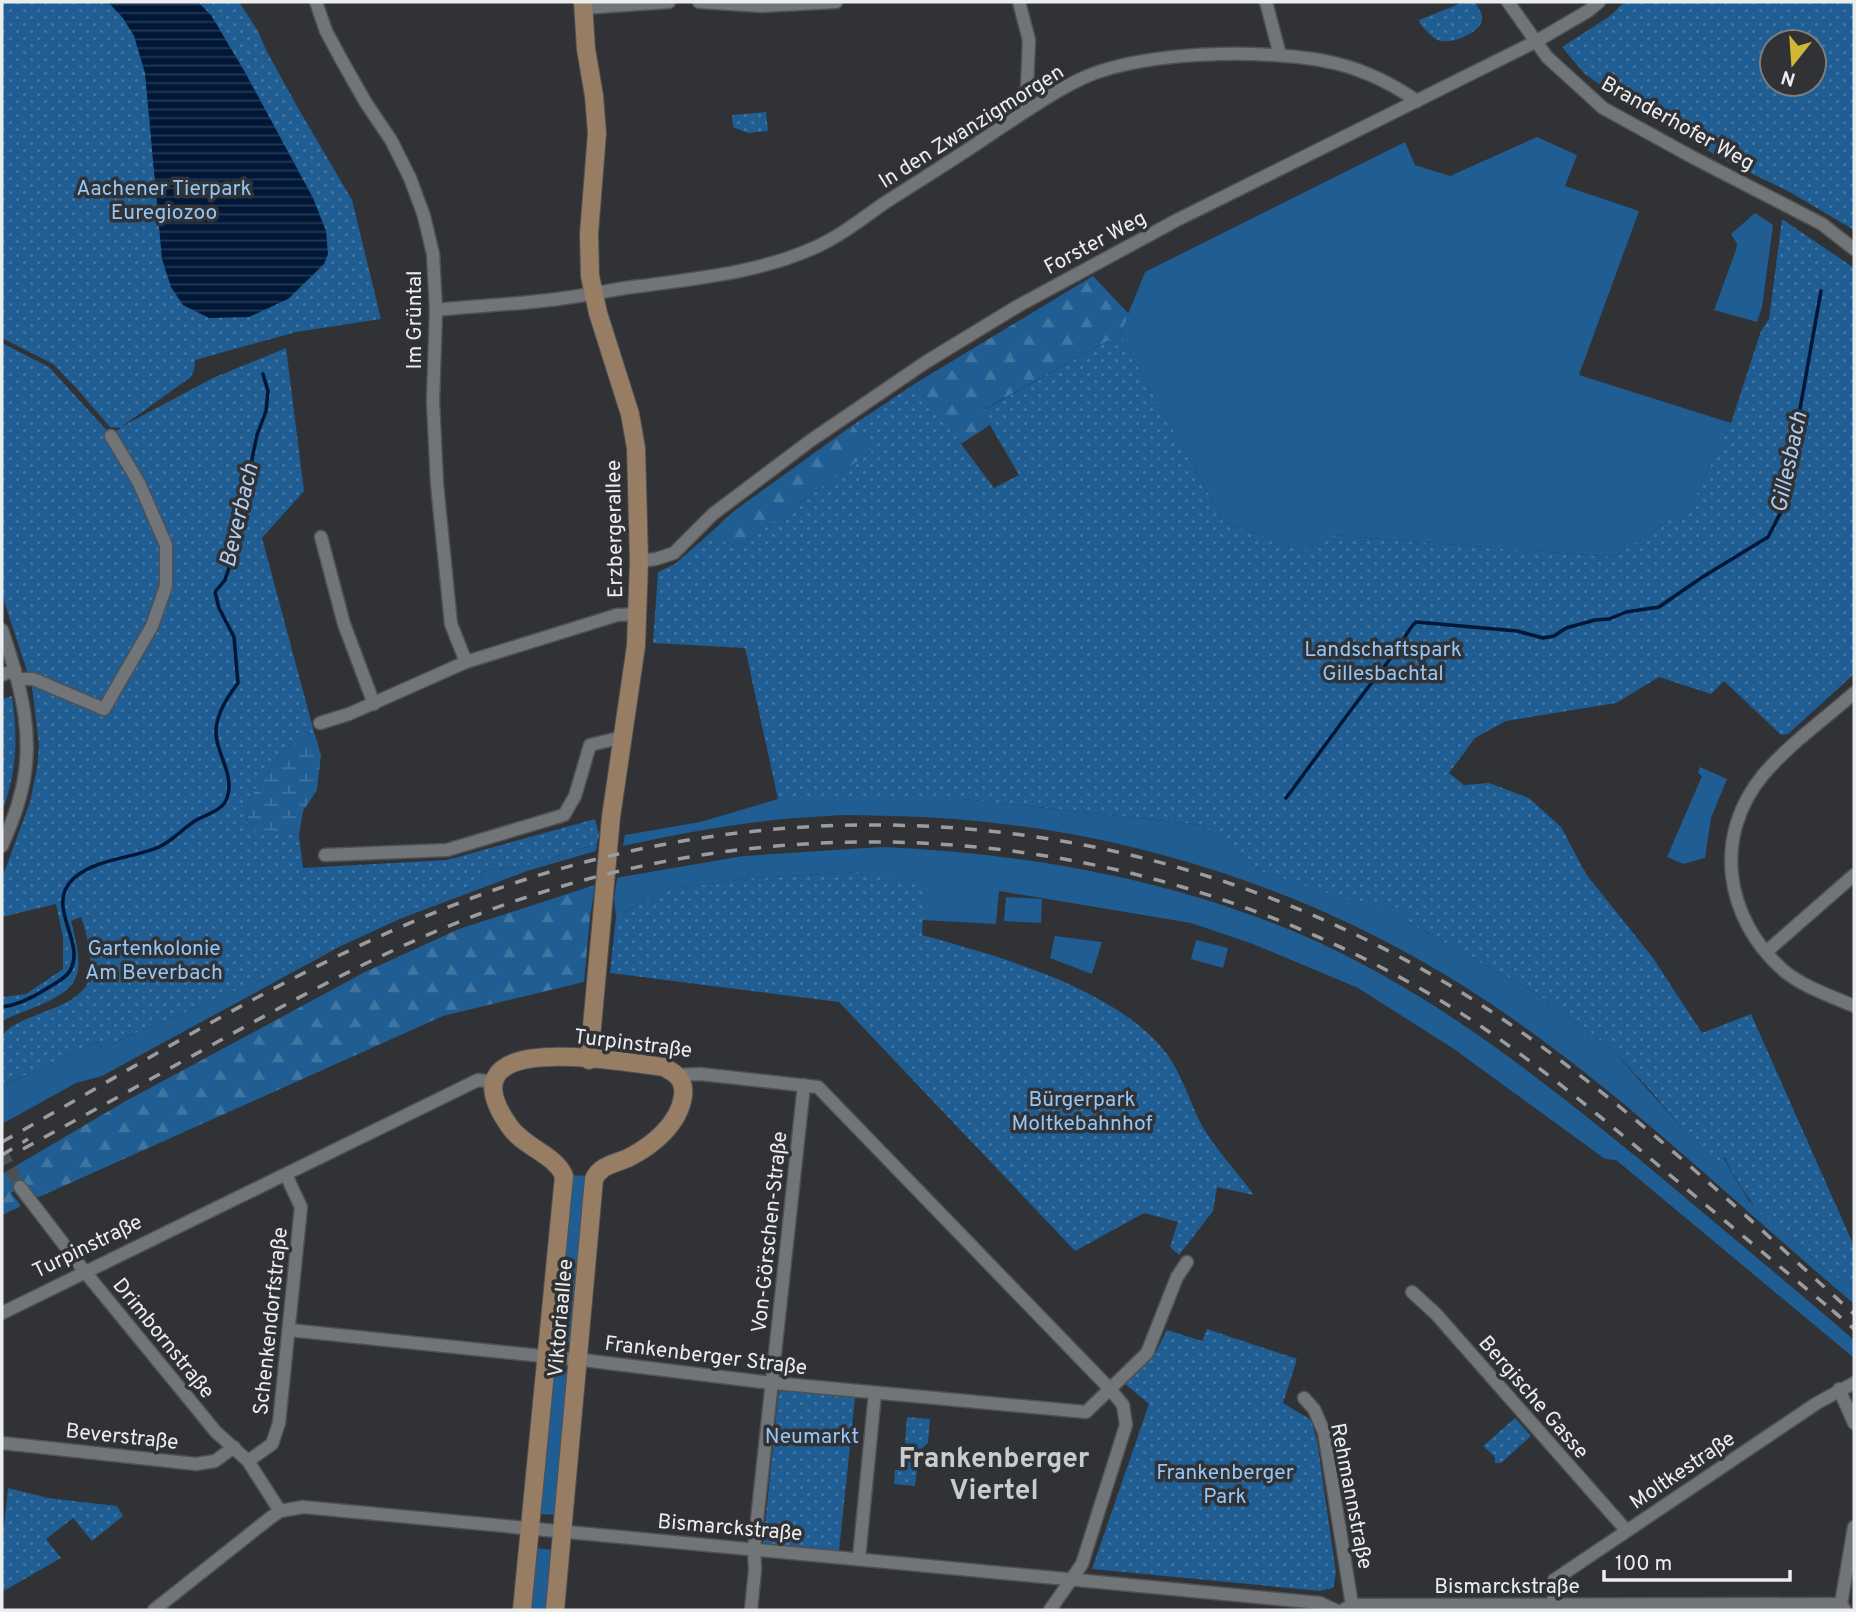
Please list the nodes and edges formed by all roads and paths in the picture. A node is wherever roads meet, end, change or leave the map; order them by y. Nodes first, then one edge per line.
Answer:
1 (316, 2) edge
2 (669, 2) edge
3 (699, 2) edge
4 (835, 2) edge
5 (1019, 2) edge
6 (1266, 2) edge
7 (1508, 2) edge
8 (1599, 2) edge
9 (583, 5) edge
10 (1535, 42) junction
11 (1280, 55) junction
12 (1417, 101) junction
13 (1016, 116) junction
14 (1854, 249) edge
15 (594, 293) junction
16 (436, 310) junction
17 (111, 436) dead end
18 (321, 537) dead end
19 (639, 561) junction
20 (638, 614) junction
21 (2, 630) edge
22 (466, 662) junction
23 (17, 674) junction
24 (2, 675) edge
25 (1854, 693) edge
26 (374, 704) junction
27 (320, 723) dead end
28 (623, 737) junction
29 (2, 846) edge
30 (325, 855) dead end
31 (1854, 875) edge
32 (1766, 952) junction
33 (1854, 1006) edge
34 (589, 1059) junction
35 (678, 1074) junction
36 (493, 1082) junction
37 (804, 1085) junction
38 (286, 1175) junction
39 (20, 1187) tunnel mouth
40 (1187, 1262) dead end
41 (85, 1272) junction
42 (1412, 1292) dead end
43 (2, 1313) edge
44 (289, 1330) junction
45 (546, 1356) junction
46 (579, 1360) junction
47 (773, 1383) junction
48 (1854, 1383) edge
49 (1110, 1389) junction
50 (1839, 1390) junction
51 (875, 1393) junction
52 (1304, 1398) dead end
53 (1854, 1423) edge
54 (2, 1443) edge
55 (234, 1447) junction
56 (248, 1461) junction
57 (280, 1511) junction
58 (1854, 1527) edge
59 (530, 1528) junction
60 (1626, 1530) junction
61 (563, 1532) junction
62 (754, 1548) junction
63 (859, 1558) junction
64 (1073, 1579) junction
65 (1554, 1605) junction
66 (1843, 1607) edge
67 (1347, 1608) edge
68 (153, 1610) edge
69 (522, 1610) edge
70 (555, 1610) edge
71 (751, 1610) edge
72 (1050, 1610) edge
73 (1335, 1610) edge

1 - 16 street, Im Grüntal
2 - 9 street
3 - 4 street
5 - 13 street
6 - 11 street
7 - 10 street, Branderhofer Weg
8 - 10 street, Forster Weg
9 - 15 street, Erzbergerallee
10 - 12 street, Forster Weg
10 - 14 street, Branderhofer Weg
11 - 12 street, In den Zwanzigmorgen
11 - 13 street, In den Zwanzigmorgen
12 - 19 street, Forster Weg
13 - 15 street, In den Zwanzigmorgen
15 - 16 street, In den Zwanzigmorgen
15 - 19 street, Erzbergerallee
16 - 22 street, Im Grüntal
17 - 23 street
18 - 26 street
19 - 20 street, Erzbergerallee
20 - 22 street
20 - 28 street, Erzbergerallee
21 - 23 street
22 - 26 street
23 - 24 street
23 - 29 street
25 - 32 street
26 - 27 street
28 - 30 street
28 - 34 street, Erzbergerallee
31 - 32 street
32 - 33 street
34 - 35 street, Turpinstraße
34 - 36 street, Turpinstraße
35 - 37 street, Turpinstraße
35 - 46 street, Viktoriaallee
36 - 38 street, Turpinstraße
36 - 45 street, Viktoriaallee
37 - 47 street, Von-Görschen-Straße
37 - 49 street, Turpinstraße
38 - 41 street, Turpinstraße
38 - 44 street, Schenkendorfstraße
39 - 41 street, Drimbornstraße
40 - 49 street, Frankenberger Straße
41 - 43 street, Turpinstraße
41 - 55 street, Drimbornstraße
42 - 60 street, Bergische Gasse
44 - 45 street, Frankenberger Straße
44 - 56 street, Schenkendorfstraße
45 - 46 street, Frankenberger Straße
45 - 59 street, Viktoriaallee
46 - 47 street, Frankenberger Straße
46 - 61 street, Viktoriaallee
47 - 51 street, Frankenberger Straße
47 - 62 street
48 - 50 street, Moltkestraße
49 - 51 street, Frankenberger Straße
49 - 64 street, Turpinstraße
50 - 53 street
50 - 60 street, Moltkestraße
51 - 63 street
52 - 67 street, Rehmannstraße
54 - 55 street, Beverstraße
55 - 56 street, Drimbornstraße
56 - 57 street, Drimbornstraße
57 - 59 street, Bismarckstraße
57 - 68 street
58 - 66 street
59 - 61 street, Bismarckstraße
59 - 69 street, Viktoriaallee
60 - 65 street, Moltkestraße
61 - 62 street, Bismarckstraße
61 - 70 street, Viktoriaallee
62 - 63 street, Bismarckstraße
62 - 71 street
63 - 64 street, Bismarckstraße
64 - 72 street, Turpinstraße
64 - 73 street, Bismarckstraße
65 - 66 street, Bismarckstraße
65 - 67 street, Bismarckstraße

